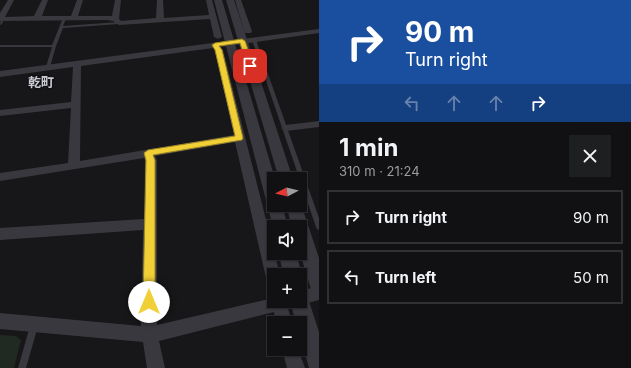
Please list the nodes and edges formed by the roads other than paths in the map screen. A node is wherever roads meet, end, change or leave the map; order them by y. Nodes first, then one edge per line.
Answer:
1 (11, 0) edge
2 (45, 0) edge
3 (80, 0) edge
4 (118, 0) edge
5 (160, 0) edge
6 (209, 0) edge
7 (218, 0) edge
8 (235, 2) edge
9 (64, 18) junction
10 (74, 18) junction
11 (37, 19) junction
12 (214, 19) junction
13 (160, 20) junction
14 (117, 21) junction
15 (1, 22) edge
16 (61, 27) junction
17 (316, 34) edge
18 (248, 37) junction
19 (222, 39) junction
20 (0, 46) edge
21 (54, 46) junction
22 (77, 63) junction
23 (48, 67) junction
24 (0, 74) edge
25 (76, 104) junction
26 (0, 113) edge
27 (319, 124) edge
28 (286, 128) junction
29 (239, 138) junction
30 (148, 153) junction
31 (74, 166) junction
32 (284, 172) edge
33 (0, 177) edge
34 (267, 182) edge
35 (296, 212) edge
36 (150, 224) junction
37 (319, 227) edge
38 (0, 234) edge
39 (271, 268) edge
40 (319, 287) edge
41 (319, 293) edge
42 (307, 297) edge
43 (267, 306) edge
44 (303, 308) edge
45 (0, 321) edge
46 (34, 324) junction
47 (150, 335) junction
48 (292, 356) edge
49 (319, 367) edge
50 (22, 368) edge
51 (156, 368) edge
52 (296, 368) edge

1 - 15 street
2 - 11 street
3 - 10 street
4 - 14 street
5 - 13 street
6 - 12 street
7 - 19 street
8 - 18 street
9 - 10 street
9 - 11 street
9 - 16 lane
10 - 14 street
11 - 15 street
12 - 13 street
12 - 19 street
13 - 14 street
14 - 16 lane
16 - 21 lane
17 - 18 street
18 - 19 street
18 - 28 lane
18 - 32 street
19 - 22 street
19 - 29 street
19 - 34 street
20 - 21 lane
21 - 23 lane
22 - 23 street
22 - 25 street
23 - 24 street
25 - 26 street
25 - 31 street
27 - 28 street
28 - 37 lane
29 - 30 street
29 - 39 street
30 - 31 street
30 - 36 street
31 - 33 street
35 - 40 street
36 - 38 street
36 - 47 street
41 - 42 street
43 - 47 street
44 - 49 street
45 - 46 street
46 - 47 street
46 - 50 lane
47 - 51 street
48 - 52 street

